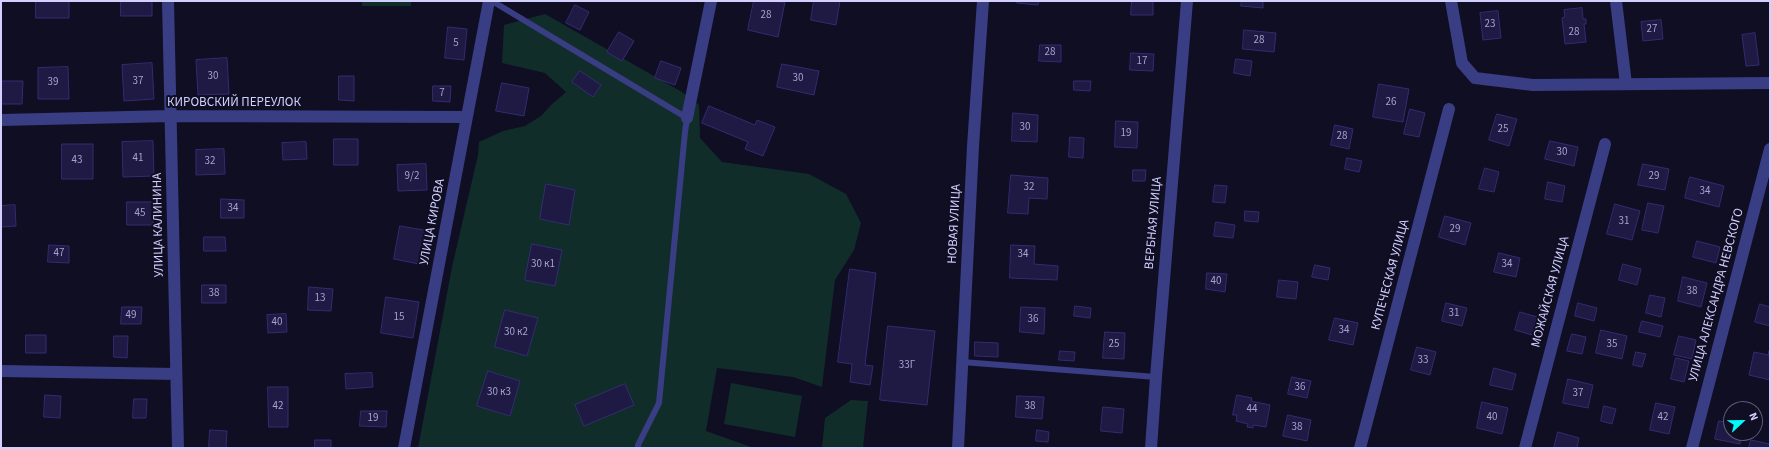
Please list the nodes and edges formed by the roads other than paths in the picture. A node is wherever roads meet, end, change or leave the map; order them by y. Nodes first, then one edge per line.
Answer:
1 (168, 1) edge
2 (490, 1) edge
3 (711, 1) edge
4 (983, 1) edge
5 (1187, 1) edge
6 (1451, 1) edge
7 (1616, 1) edge
8 (1770, 83) edge
9 (1626, 84) junction
10 (1449, 108) dead end
11 (171, 116) junction
12 (467, 117) junction
13 (688, 118) junction
14 (1, 120) edge
15 (1605, 144) dead end
16 (1770, 149) edge
17 (962, 362) junction
18 (1, 371) edge
19 (176, 374) junction
20 (1156, 377) junction
21 (178, 448) edge
22 (404, 448) edge
23 (638, 448) edge
24 (958, 448) edge
25 (1151, 448) edge
26 (1360, 448) edge
27 (1525, 448) edge
28 (1692, 448) edge

1 - 11 street, УЛИЦА КАЛИНИНА
2 - 12 street, УЛИЦА КИРОВА
2 - 13 lane
3 - 13 street
4 - 17 street, НОВАЯ УЛИЦА
5 - 20 street, ВЕРБНАЯ УЛИЦА
6 - 9 street
7 - 9 street
8 - 9 street
10 - 26 street, КУПЕЧЕСКАЯ УЛИЦА
11 - 12 street, КИРОВСКИЙ ПЕРЕУЛОК
11 - 14 street, КИРОВСКИЙ ПЕРЕУЛОК
11 - 19 street, УЛИЦА КАЛИНИНА
12 - 22 street, УЛИЦА КИРОВА
13 - 23 lane
15 - 27 street, МОЖАЙСКАЯ УЛИЦА
16 - 28 street, УЛИЦА АЛЕКСАНДРА НЕВСКОГО
17 - 20 lane
17 - 24 street, НОВАЯ УЛИЦА
18 - 19 street
19 - 21 street, УЛИЦА КАЛИНИНА
20 - 25 street, ВЕРБНАЯ УЛИЦА

